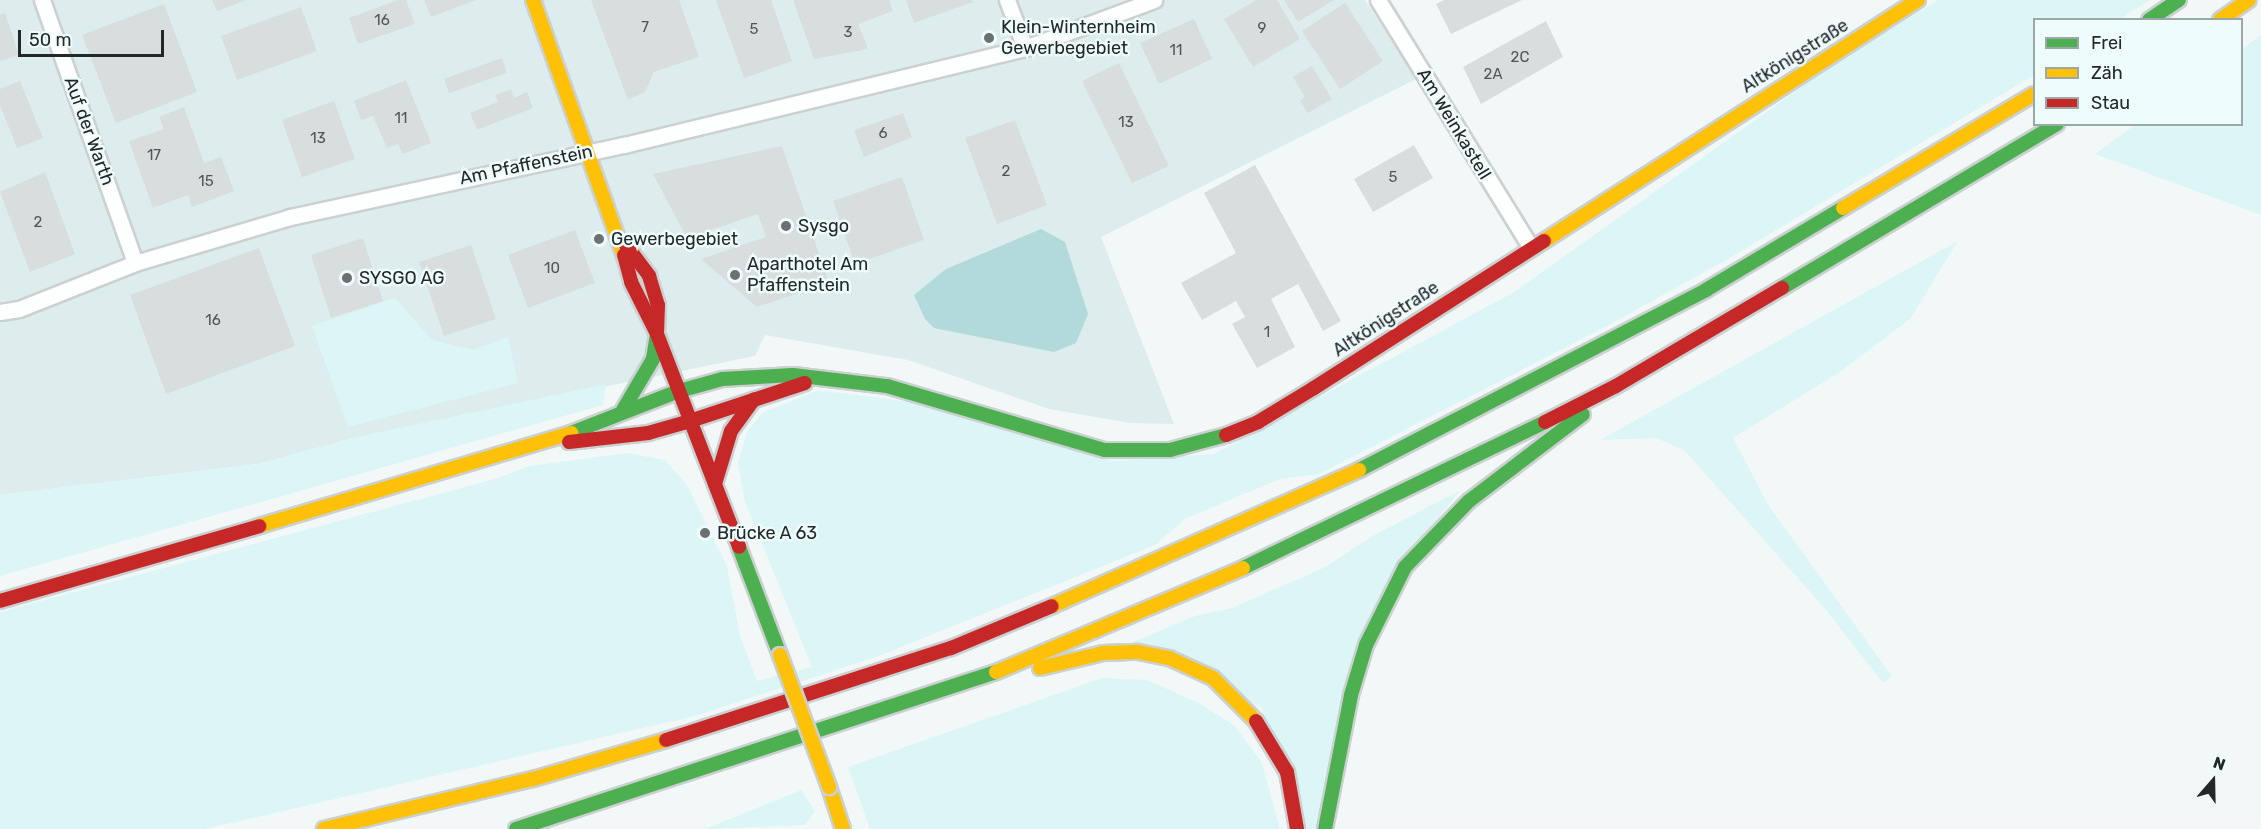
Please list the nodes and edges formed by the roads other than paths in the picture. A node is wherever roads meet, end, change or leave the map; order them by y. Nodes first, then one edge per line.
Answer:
1 (42, 0) edge
2 (533, 0) edge
3 (1007, 0) edge
4 (1154, 0) edge
5 (1378, 0) edge
6 (1918, 0) edge
7 (2179, 0) edge
8 (2249, 0) edge
9 (2152, 18) edge
10 (2223, 18) edge
11 (1025, 48) junction
12 (2033, 95) edge
13 (2054, 126) edge
14 (589, 151) junction
15 (1531, 248) junction
16 (135, 263) junction
17 (0, 312) edge
18 (657, 334) junction
19 (817, 380) junction
20 (1616, 386) junction
21 (679, 392) junction
22 (754, 399) junction
23 (623, 410) junction
24 (690, 422) junction
25 (538, 446) junction
26 (715, 484) junction
27 (0, 601) edge
28 (960, 687) junction
29 (324, 829) edge
30 (516, 829) edge
31 (843, 829) edge
32 (1297, 829) edge
33 (1325, 829) edge

1 - 16 street, Auf der Warth
2 - 14 main road
3 - 11 street
4 - 11 street, Am Pfaffenstein
5 - 15 street, Am Weinkastell
6 - 15 main road, Altkönigstraße
7 - 9 main road
8 - 10 main road
11 - 14 street, Am Pfaffenstein
12 - 29 main road
13 - 20 main road
14 - 16 street, Am Pfaffenstein
14 - 18 main road
15 - 19 main road, Altkönigstraße
16 - 17 street, Am Pfaffenstein
18 - 21 main road
18 - 23 main road
19 - 21 main road, Altkönigstraße
19 - 22 main road, Altkönigstraße
20 - 28 main road
20 - 33 main road
21 - 23 main road, Altkönigstraße
21 - 24 main road
22 - 24 main road, Altkönigstraße
22 - 26 main road
23 - 25 main road, Altkönigstraße
24 - 25 main road, Altkönigstraße
24 - 26 main road
25 - 27 main road
26 - 31 main road, bridge
28 - 30 main road
28 - 32 main road

